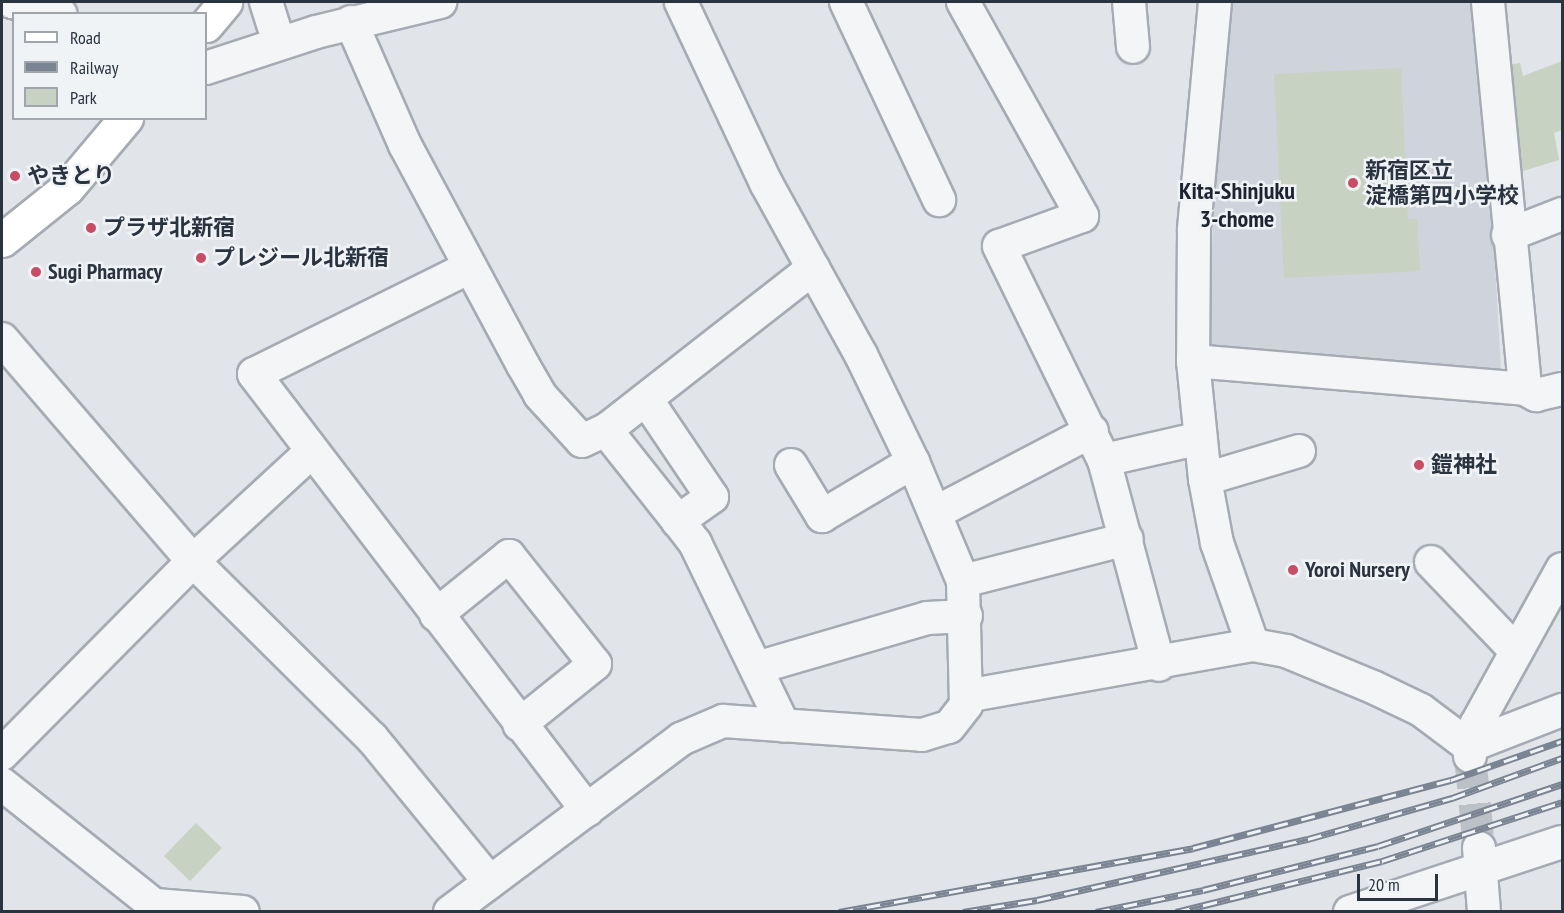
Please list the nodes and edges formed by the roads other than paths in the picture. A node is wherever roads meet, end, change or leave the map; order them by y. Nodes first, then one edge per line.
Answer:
1 (12, 2) edge
2 (225, 2) edge
3 (266, 2) edge
4 (441, 2) edge
5 (681, 2) edge
6 (846, 2) edge
7 (963, 2) edge
8 (1129, 2) edge
9 (1215, 2) edge
10 (1488, 2) edge
11 (53, 12) edge
12 (351, 22) junction
13 (207, 24) edge
14 (279, 43) junction
15 (1133, 48) dead end
16 (207, 68) edge
17 (124, 120) edge
18 (939, 200) dead end
19 (1563, 214) edge
20 (1508, 235) junction
21 (2, 240) edge
22 (470, 267) junction
23 (813, 268) junction
24 (2, 339) edge
25 (1193, 361) junction
26 (1525, 389) junction
27 (1563, 389) edge
28 (646, 399) junction
29 (606, 430) junction
30 (1092, 431) junction
31 (1201, 438) junction
32 (312, 451) junction
33 (1299, 451) dead end
34 (1104, 460) junction
35 (914, 462) junction
36 (791, 465) dead end
37 (1205, 479) junction
38 (935, 513) junction
39 (678, 521) junction
40 (1127, 539) junction
41 (193, 561) junction
42 (1431, 562) dead end
43 (1563, 569) edge
44 (963, 581) junction
45 (436, 615) junction
46 (966, 616) junction
47 (1253, 645) junction
48 (1516, 651) junction
49 (1159, 665) junction
50 (756, 668) junction
51 (966, 696) junction
52 (1563, 710) edge
53 (519, 725) junction
54 (784, 726) junction
55 (1469, 751) junction
56 (2, 754) edge
57 (2, 784) edge
58 (587, 810) junction
59 (1563, 842) edge
60 (1480, 858) junction
61 (490, 882) junction
62 (159, 908) edge
63 (243, 912) edge
64 (450, 912) edge
65 (1350, 912) edge
66 (1484, 912) edge

1 - 11 street
2 - 13 main road
3 - 14 street
4 - 12 street
5 - 23 street
6 - 18 street
7 - 30 street
8 - 15 street
9 - 25 street
10 - 20 street
12 - 14 street
12 - 22 street
14 - 16 street
17 - 21 main road
19 - 20 street
20 - 26 street
22 - 29 street
22 - 32 street
23 - 28 street
23 - 35 street
24 - 41 street
25 - 26 street
25 - 31 street
26 - 27 street
28 - 29 street
28 - 39 street
29 - 39 street
30 - 34 street
30 - 38 street
31 - 34 street
31 - 37 street
32 - 41 street
32 - 45 street
33 - 37 street
34 - 40 street
35 - 36 street
35 - 38 street
37 - 47 street
38 - 44 street
39 - 50 street
40 - 44 street
40 - 49 street
41 - 56 street
41 - 61 street
42 - 48 street
43 - 48 street
44 - 46 street
45 - 53 street
45 - 53 street
46 - 50 street
46 - 51 street
47 - 49 street
47 - 55 street
48 - 55 street
49 - 51 street
50 - 54 street
51 - 54 street
52 - 55 street
53 - 58 street
54 - 58 street
57 - 62 street
58 - 61 street
59 - 60 street
60 - 65 street
60 - 66 street
61 - 64 street
62 - 63 street

